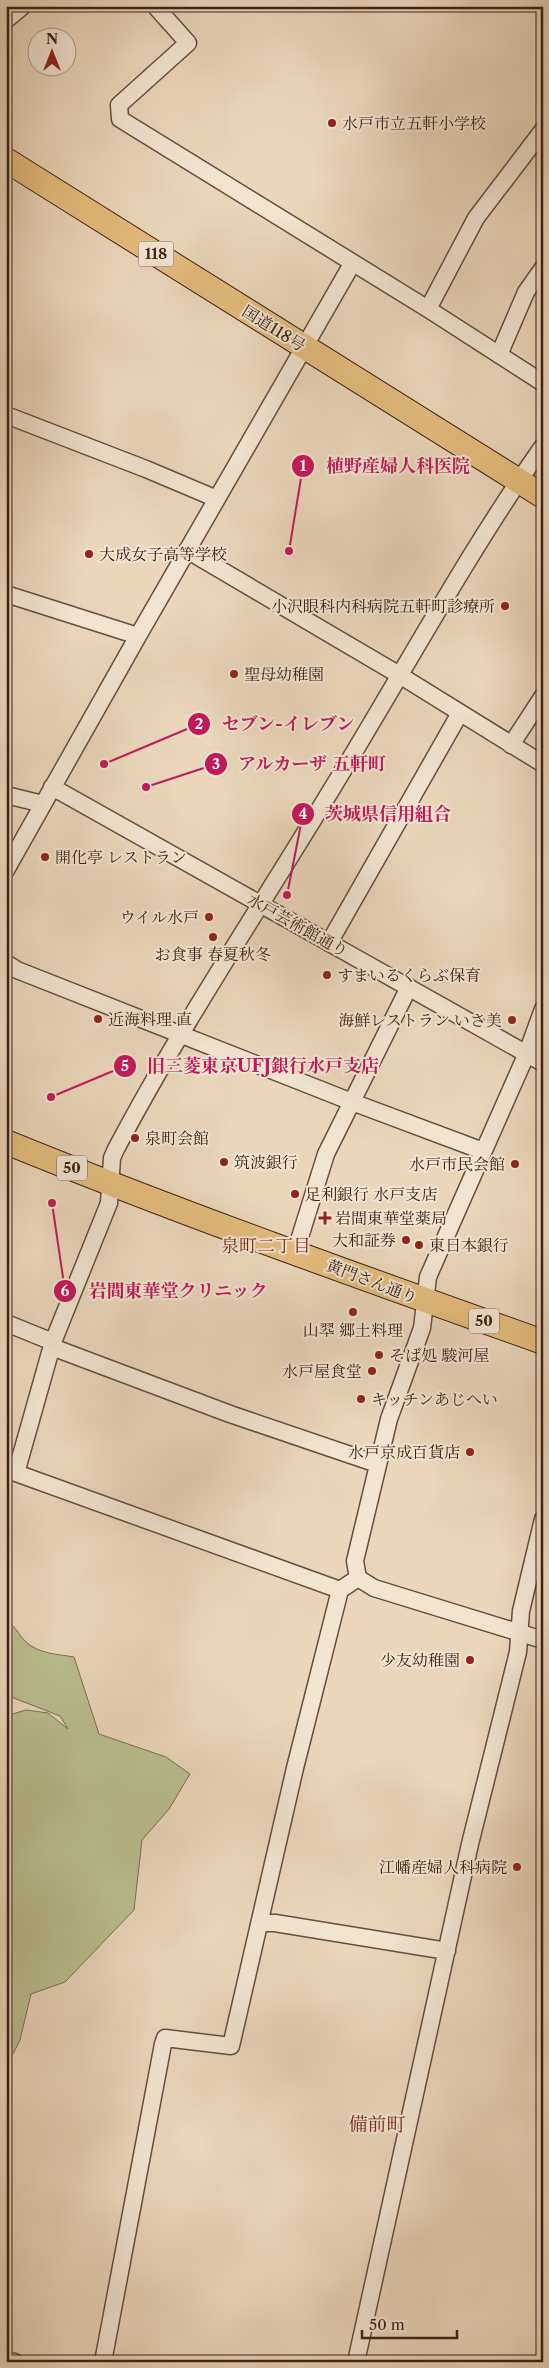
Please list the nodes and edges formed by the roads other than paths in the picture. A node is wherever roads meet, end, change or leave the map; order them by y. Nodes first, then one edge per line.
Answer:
1 (23, 6) edge
2 (154, 6) edge
3 (6, 20) edge
4 (543, 130) edge
5 (6, 160) edge
6 (352, 264) junction
7 (543, 268) edge
8 (428, 309) junction
9 (305, 347) junction
10 (500, 355) junction
11 (543, 383) edge
12 (6, 414) edge
13 (543, 446) edge
14 (518, 480) junction
15 (543, 496) edge
16 (216, 499) junction
17 (187, 550) junction
18 (6, 594) edge
19 (138, 636) junction
20 (401, 676) junction
21 (543, 696) edge
22 (460, 713) junction
23 (511, 744) junction
24 (543, 764) edge
25 (52, 787) junction
26 (6, 795) edge
27 (43, 804) junction
28 (6, 870) edge
29 (262, 905) junction
30 (329, 943) junction
31 (6, 963) edge
32 (409, 987) junction
33 (543, 1009) edge
34 (180, 1034) junction
35 (526, 1054) junction
36 (543, 1063) edge
37 (352, 1102) junction
38 (6, 1142) edge
39 (483, 1151) junction
40 (111, 1183) junction
41 (295, 1252) junction
42 (425, 1301) junction
43 (6, 1324) edge
44 (543, 1342) edge
45 (53, 1345) junction
46 (377, 1464) junction
47 (543, 1519) edge
48 (358, 1578) junction
49 (340, 1590) junction
50 (519, 1634) junction
51 (543, 1640) edge
52 (261, 1922) junction
53 (446, 1950) junction
54 (6, 2360) edge
55 (15, 2362) edge
56 (103, 2362) edge
57 (356, 2362) edge

1 - 3 street
2 - 6 street
4 - 8 street
5 - 9 highway, 国道118号 / 118
6 - 8 street
6 - 9 street
7 - 10 street
8 - 10 street
9 - 14 highway, 国道118号 / 118
9 - 16 street
10 - 11 street
12 - 16 street
13 - 14 street
14 - 15 highway, 国道118号 / 118
14 - 20 street
16 - 17 street
17 - 19 street
17 - 20 street
18 - 19 street
19 - 25 street
20 - 22 street
20 - 29 street
21 - 23 street
22 - 23 street
22 - 30 street
23 - 24 street
25 - 27 street
25 - 29 street, 水戸芸術館通り
26 - 27 street
27 - 28 street
29 - 30 street, 水戸芸術館通り
29 - 34 street
30 - 32 street, 水戸芸術館通り
31 - 34 street
32 - 35 street, 水戸芸術館通り
32 - 37 street
33 - 35 street
34 - 37 street
34 - 40 street
35 - 36 street, 水戸芸術館通り
35 - 39 street
37 - 39 street
37 - 41 street
38 - 40 highway, 黄門さん通り / 50
39 - 42 street
40 - 41 highway, 黄門さん通り / 50
40 - 45 street
41 - 42 highway, 黄門さん通り / 50
42 - 44 highway, 黄門さん通り / 50
42 - 46 street
43 - 45 street
45 - 46 street
45 - 49 street
46 - 48 street
47 - 50 street
48 - 49 street
48 - 50 street
49 - 52 street
50 - 51 street
50 - 53 street
52 - 53 street
52 - 56 street
53 - 57 street
54 - 55 street

